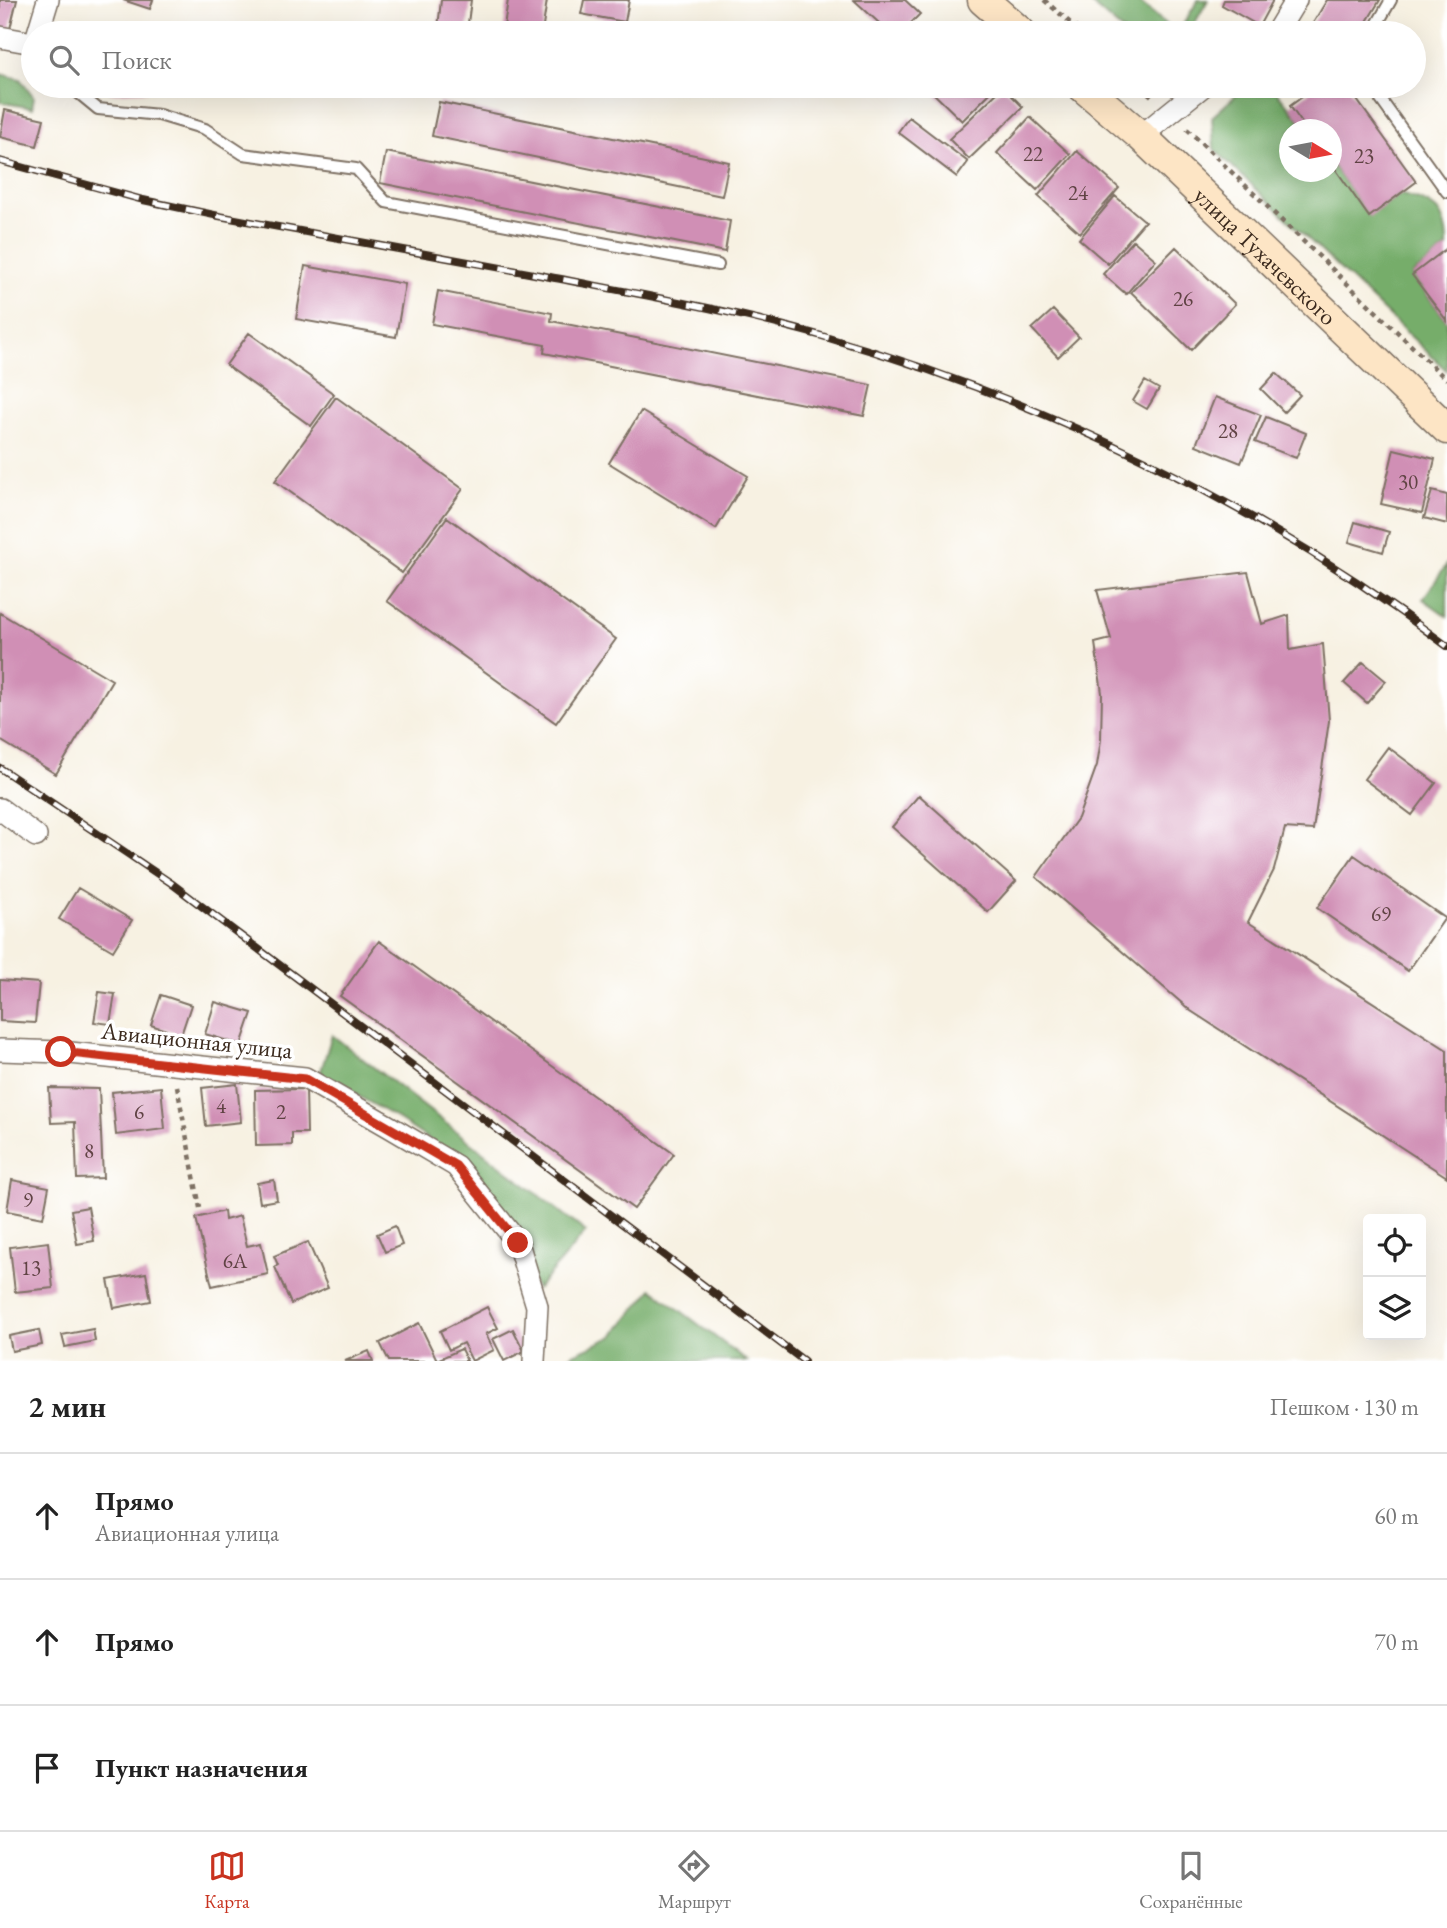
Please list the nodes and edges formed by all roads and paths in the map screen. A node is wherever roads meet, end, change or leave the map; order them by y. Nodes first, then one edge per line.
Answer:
1 (48, 0) edge
2 (983, 0) edge
3 (1044, 0) edge
4 (1296, 0) edge
5 (1391, 0) edge
6 (42, 21) edge
7 (1007, 21) edge
8 (1068, 21) edge
9 (1283, 21) edge
10 (1379, 21) edge
11 (0, 37) edge
12 (21, 41) edge
13 (85, 98) edge
14 (1096, 98) edge
15 (1154, 98) edge
16 (1188, 98) edge
17 (1380, 98) edge
18 (1170, 112) junction
19 (1141, 136) junction
20 (1447, 192) edge
21 (718, 265) dead end
22 (1447, 380) edge
23 (1447, 429) edge
24 (0, 809) edge
25 (36, 836) dead end
26 (0, 1050) edge
27 (173, 1064) junction
28 (200, 1208) dead end
29 (534, 1361) edge

1 - 6 street
2 - 7 main road
3 - 8 path
4 - 9 street
5 - 10 lane
11 - 12 street
13 - 21 lane
14 - 19 main road, улица Тухачевского
15 - 18 path
16 - 18 street
17 - 20 lane
18 - 19 street
18 - 22 path
19 - 23 main road, улица Тухачевского
24 - 25 street
26 - 27 street, Авиационная улица
27 - 28 path
27 - 29 street, Авиационная улица

